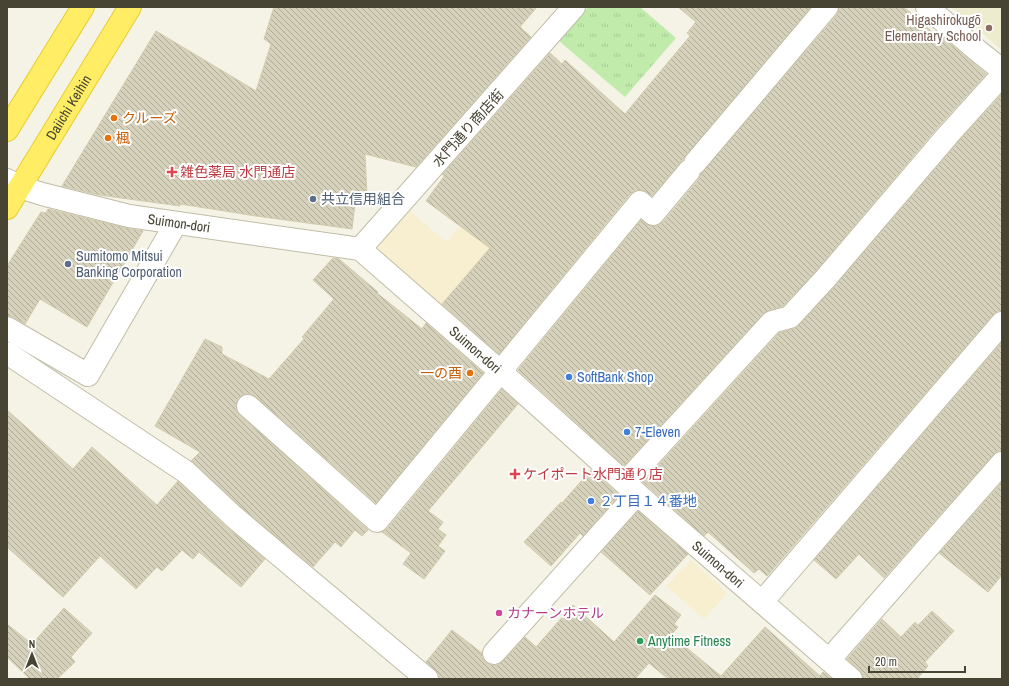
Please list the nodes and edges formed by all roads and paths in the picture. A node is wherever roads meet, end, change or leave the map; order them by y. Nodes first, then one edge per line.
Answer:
1 (83, 7) edge
2 (130, 7) edge
3 (574, 7) edge
4 (827, 7) edge
5 (928, 7) edge
6 (1002, 70) edge
7 (1002, 75) edge
8 (7, 130) edge
9 (13, 184) edge
10 (7, 208) edge
11 (176, 223) junction
12 (360, 249) junction
13 (1002, 323) edge
14 (7, 328) edge
15 (7, 353) edge
16 (501, 372) junction
17 (248, 406) dead end
18 (1002, 463) edge
19 (631, 488) junction
20 (762, 602) junction
21 (494, 652) dead end
22 (829, 660) junction
23 (427, 679) edge
24 (851, 679) edge

1 - 8 highway
2 - 9 highway, Daiichi Keihin
3 - 12 street, 水門通り商店街
4 - 16 street
5 - 6 street
7 - 19 street
9 - 10 highway, Daiichi Keihin
9 - 11 street, Suimon-dori
11 - 12 street, Suimon-dori
11 - 14 street
12 - 16 street, Suimon-dori
13 - 20 street
15 - 23 street
16 - 17 street
16 - 19 street, Suimon-dori
18 - 22 street
19 - 20 street, Suimon-dori
19 - 21 street
20 - 22 street, Suimon-dori
22 - 24 street, Suimon-dori

